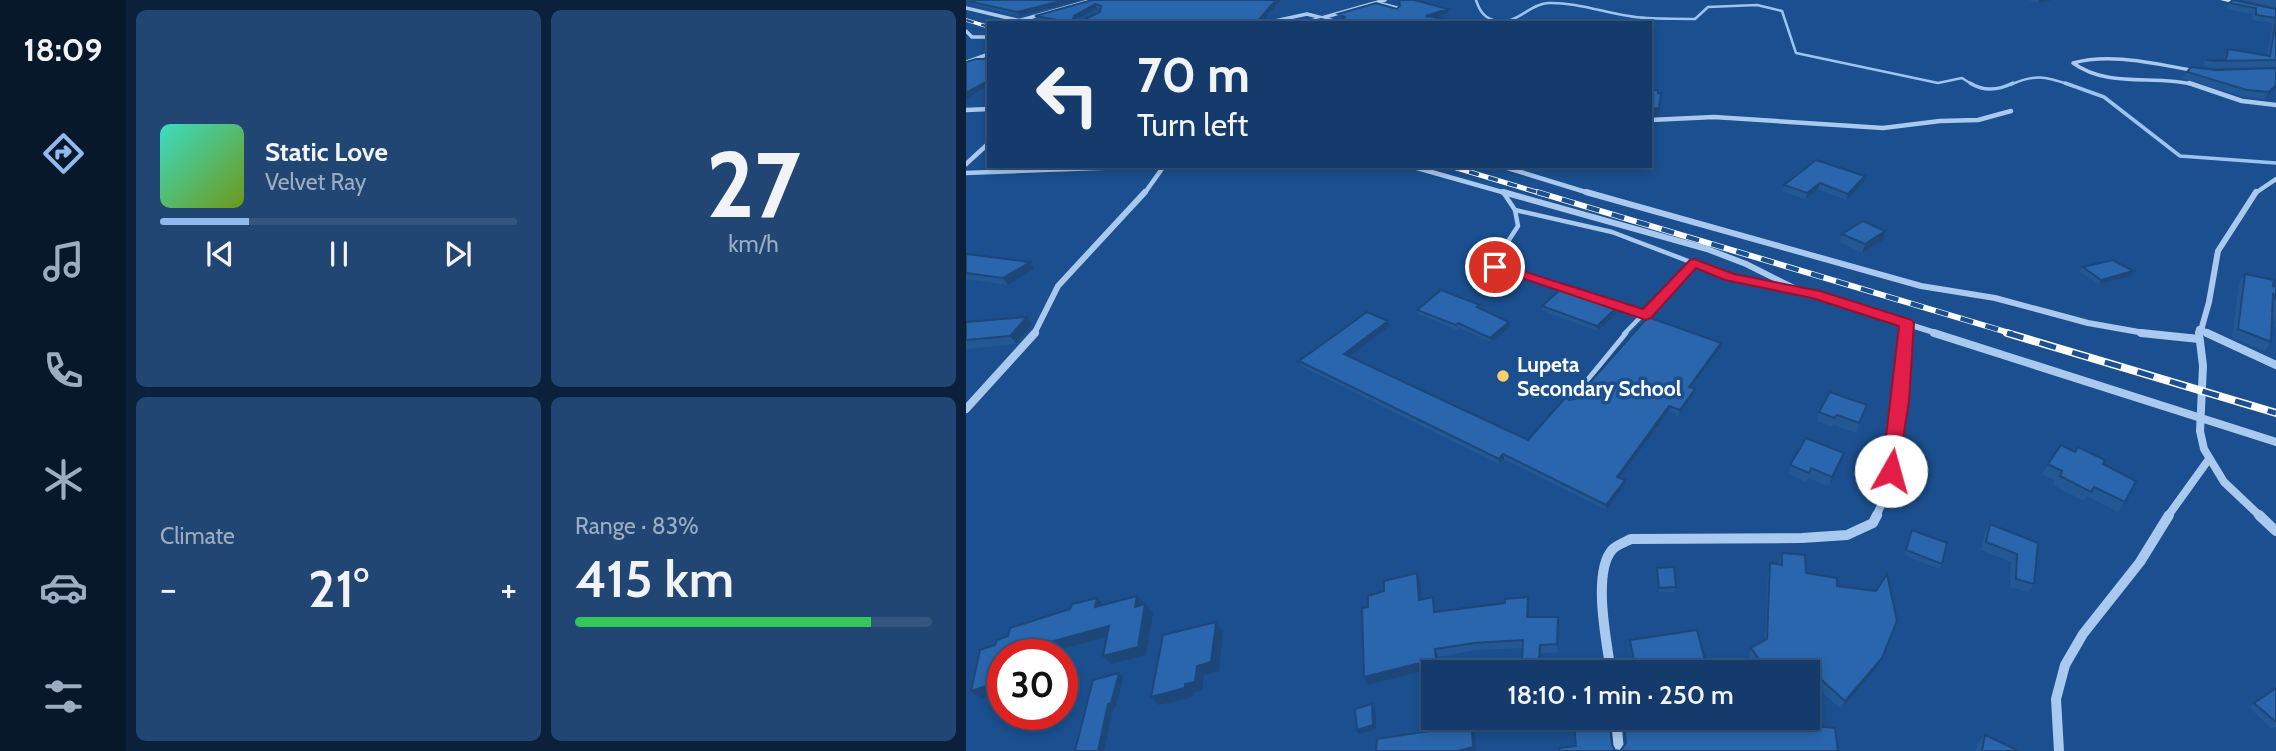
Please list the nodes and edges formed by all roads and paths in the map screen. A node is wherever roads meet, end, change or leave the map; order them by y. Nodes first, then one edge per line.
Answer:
1 (1092, 0) edge
2 (1385, 0) edge
3 (2223, 0) edge
4 (1377, 2) junction
5 (966, 8) edge
6 (1397, 8) edge
7 (2276, 11) edge
8 (1323, 17) junction
9 (1018, 20) junction
10 (1022, 21) edge
11 (1274, 21) edge
12 (1310, 21) edge
13 (1336, 21) edge
14 (966, 30) edge
15 (987, 37) edge
16 (969, 38) edge
17 (987, 55) edge
18 (983, 58) junction
19 (966, 62) edge
20 (966, 69) edge
21 (2206, 72) edge
22 (2276, 105) edge
23 (987, 109) edge
24 (966, 110) edge
25 (2011, 111) dead end
26 (1652, 120) edge
27 (987, 146) edge
28 (966, 164) edge
29 (1111, 168) edge
30 (1163, 168) edge
31 (1417, 168) edge
32 (1507, 168) edge
33 (966, 173) edge
34 (2276, 179) edge
35 (1503, 192) junction
36 (1515, 210) junction
37 (1694, 262) junction
38 (1815, 294) junction
39 (1646, 315) junction
40 (1907, 323) junction
41 (2199, 330) junction
42 (2199, 338) junction
43 (2276, 365) edge
44 (1571, 400) edge
45 (966, 409) edge
46 (2200, 418) junction
47 (2276, 442) edge
48 (2209, 459) junction
49 (2276, 531) edge
50 (1610, 660) edge
51 (1617, 730) edge
52 (1619, 751) edge
53 (2059, 751) edge

1 - 9 street
2 - 4 street
3 - 7 street
4 - 6 street
4 - 8 street
5 - 9 street
8 - 11 street
8 - 12 street
8 - 13 street
9 - 10 street
14 - 16 street
15 - 16 street
17 - 18 street
18 - 19 street
18 - 20 street
21 - 22 street
23 - 24 street
25 - 26 street
27 - 28 street
29 - 33 street
30 - 45 street
31 - 35 street
32 - 42 street
34 - 41 street
35 - 36 lane
35 - 38 street
36 - 37 lane
36 - 39 lane
37 - 38 lane
37 - 39 lane
38 - 40 street
39 - 44 lane
40 - 46 street
40 - 50 street
41 - 42 street
41 - 43 street
42 - 46 street
46 - 47 street
46 - 48 street
48 - 49 street
48 - 53 street
51 - 52 street

